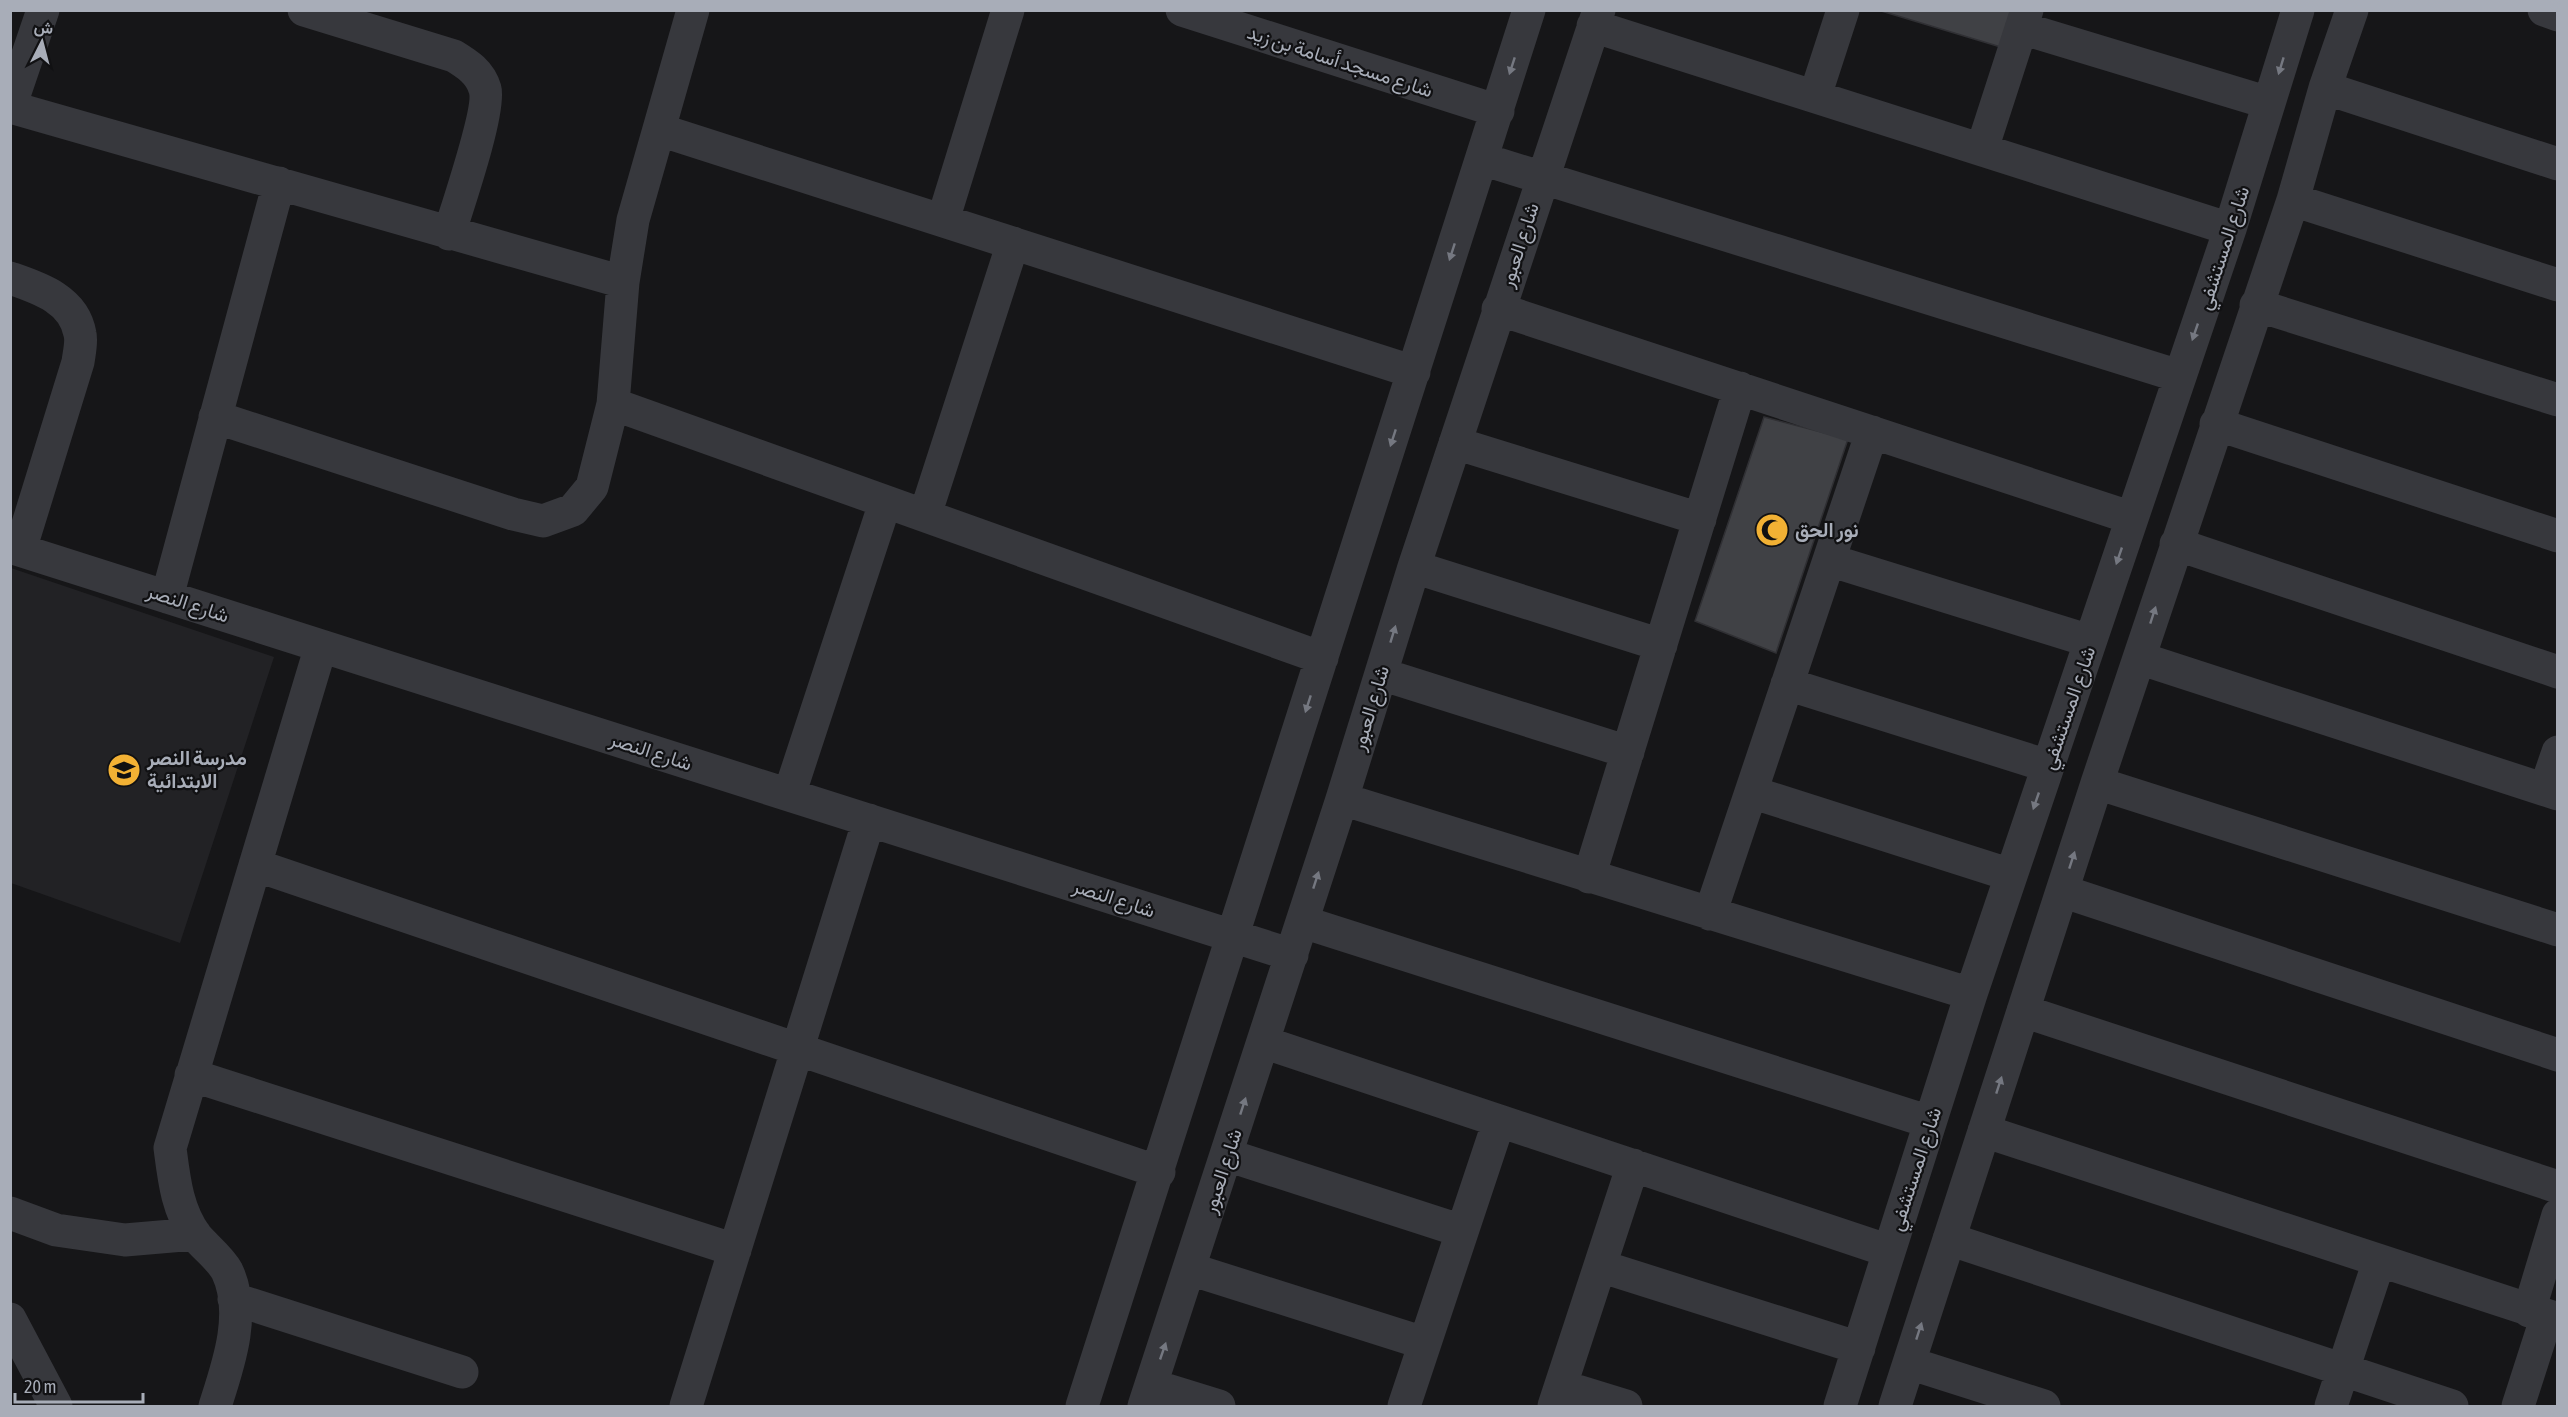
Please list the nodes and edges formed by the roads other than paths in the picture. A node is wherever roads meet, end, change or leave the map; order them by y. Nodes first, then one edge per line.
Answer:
1 (43, 10) edge
2 (304, 10) edge
3 (693, 10) edge
4 (1008, 10) edge
5 (1182, 10) edge
6 (1529, 10) edge
7 (1843, 10) edge
8 (2298, 10) edge
9 (2352, 10) edge
10 (2544, 10) edge
11 (2558, 15) edge
12 (1596, 18) edge
13 (2024, 19) edge
14 (2325, 88) junction
15 (1815, 96) junction
16 (2269, 103) junction
17 (1498, 111) junction
18 (660, 130) junction
19 (1982, 149) junction
20 (1482, 159) junction
21 (2558, 164) edge
22 (1541, 178) junction
23 (279, 183) junction
24 (2293, 200) junction
25 (943, 220) junction
26 (2230, 229) junction
27 (449, 234) junction
28 (1013, 243) junction
29 (10, 278) edge
30 (622, 282) junction
31 (2558, 285) edge
32 (2256, 305) junction
33 (1498, 309) junction
34 (1414, 372) junction
35 (2179, 376) junction
36 (1740, 388) junction
37 (2558, 400) edge
38 (613, 404) junction
39 (215, 417) junction
40 (2216, 424) junction
41 (1872, 432) junction
42 (1455, 443) junction
43 (885, 503) junction
44 (925, 515) junction
45 (2132, 518) junction
46 (1700, 519) junction
47 (2558, 536) edge
48 (2176, 544) junction
49 (15, 548) edge
50 (1829, 560) junction
51 (1414, 567) junction
52 (166, 597) junction
53 (2090, 641) junction
54 (1661, 645) junction
55 (321, 646) junction
56 (1322, 658) junction
57 (2139, 658) junction
58 (2558, 672) edge
59 (1381, 674) junction
60 (1787, 684) junction
61 (1628, 752) junction
62 (2558, 752) edge
63 (2048, 766) junction
64 (2097, 783) junction
65 (1751, 792) junction
66 (2551, 792) edge
67 (789, 795) junction
68 (1342, 799) junction
69 (869, 820) junction
70 (255, 865) junction
71 (2011, 874) junction
72 (1589, 877) junction
73 (2062, 891) junction
74 (1710, 914) junction
75 (1303, 922) junction
76 (2558, 930) edge
77 (1234, 936) junction
78 (1292, 955) junction
79 (1971, 994) junction
80 (2023, 1011) junction
81 (1263, 1042) junction
82 (798, 1049) junction
83 (2558, 1055) edge
84 (191, 1075) junction
85 (1499, 1120) junction
86 (1930, 1122) junction
87 (1984, 1131) junction
88 (1227, 1155) junction
89 (1633, 1165) junction
90 (1159, 1172) junction
91 (2558, 1187) edge
92 (10, 1213) edge
93 (2558, 1215) edge
94 (1462, 1231) junction
95 (195, 1234) junction
96 (1949, 1239) junction
97 (735, 1250) junction
98 (1889, 1251) junction
99 (2379, 1261) junction
100 (1600, 1266) junction
101 (1190, 1269) junction
102 (234, 1299) junction
103 (2545, 1316) edge
104 (10, 1319) edge
105 (1424, 1343) junction
106 (1858, 1348) junction
107 (1909, 1363) junction
108 (2343, 1370) junction
109 (462, 1372) dead end
110 (1148, 1396) edge
111 (1558, 1396) edge
112 (56, 1407) edge
113 (215, 1407) edge
114 (686, 1407) edge
115 (1082, 1407) edge
116 (1219, 1407) edge
117 (1404, 1407) edge
118 (1626, 1407) edge
119 (1840, 1407) edge
120 (1895, 1407) edge
121 (2044, 1407) edge
122 (2331, 1407) edge
123 (2452, 1407) edge
124 (2518, 1407) edge

1 - 23 street
2 - 27 street
3 - 18 street
4 - 25 street
5 - 17 street, شارع مسجد أسامة بن زيد
6 -> 17 street
7 - 15 street
8 -> 16 street, شارع المستشفي
9 - 14 street
10 - 11 street
12 - 15 street
12 - 22 street, شارع العبور
13 - 16 street
13 - 19 street
14 - 21 street
14 - 24 street
15 - 19 street
16 - 26 street, شارع المستشفي
17 - 20 street
18 - 25 street
18 - 30 street
19 - 26 street
20 - 22 street
20 -> 34 street
22 - 33 street, شارع العبور
22 - 35 street
23 - 27 street
23 - 39 street
24 - 31 street
24 - 32 street
25 - 28 street
26 -> 35 street, شارع المستشفي
27 - 30 street
28 - 34 street
28 - 44 street
29 - 49 street
30 - 38 street
32 - 37 street
32 - 40 street
33 - 36 street
33 - 42 street, شارع العبور
34 -> 56 street
35 - 45 street, شارع المستشفي
36 - 41 street
36 - 46 street
38 - 39 street
38 - 43 street
39 - 52 street
40 - 47 street
40 - 48 street
41 - 45 street
41 - 50 street
42 - 46 street
42 - 51 street, شارع العبور
43 - 44 street
43 - 67 street
44 - 56 street
45 -> 53 street, شارع المستشفي
46 - 54 street
57 -> 48 street
48 - 58 street
49 - 52 street, شارع النصر
50 - 53 street
50 - 60 street
51 - 54 street
59 -> 51 street, شارع العبور
52 - 55 street, شارع النصر
53 - 63 street, شارع المستشفي
54 - 61 street
55 - 67 street, شارع النصر
55 - 70 street
56 -> 77 street
57 - 64 street
57 - 66 street
59 - 61 street
59 - 68 street, شارع العبور
60 - 63 street
60 - 65 street
61 - 72 street
62 - 66 street
63 -> 71 street, شارع المستشفي
73 -> 64 street
64 - 76 street
65 - 71 street
65 - 74 street
67 - 69 street, شارع النصر
68 - 72 street
75 -> 68 street, شارع العبور
69 - 77 street, شارع النصر
69 - 82 street
70 - 82 street
70 - 84 street
71 - 79 street, شارع المستشفي
72 - 74 street
73 - 80 street
73 - 83 street
74 - 79 street
75 - 78 street, شارع العبور
75 - 86 street
77 - 78 street, شارع النصر
77 - 90 street
78 - 81 street, شارع العبور
79 - 86 street, شارع المستشفي
87 -> 80 street
80 - 91 street
81 - 85 street
88 -> 81 street, شارع العبور
82 - 90 street
82 - 97 street
84 - 95 street
84 - 97 street
85 - 89 street
85 - 94 street
86 - 98 street, شارع المستشفي
87 - 96 street
87 - 99 street
88 - 94 street
88 - 101 street, شارع العبور
89 - 98 street
89 - 100 street
90 - 115 street
92 - 95 street
93 - 103 street
94 - 105 street
95 - 102 street
107 -> 96 street
96 - 108 street
97 - 114 street
98 - 106 street, شارع المستشفي
99 - 103 street
99 - 108 street
100 - 106 street
100 - 111 street
101 - 105 street
110 -> 101 street, شارع العبور
102 - 109 street
102 - 113 street
103 - 124 street
104 - 112 street
105 - 117 street
106 - 119 street, شارع المستشفي
107 - 120 street
107 - 121 street
108 - 122 street
108 - 123 street
110 - 116 street
111 - 118 street

